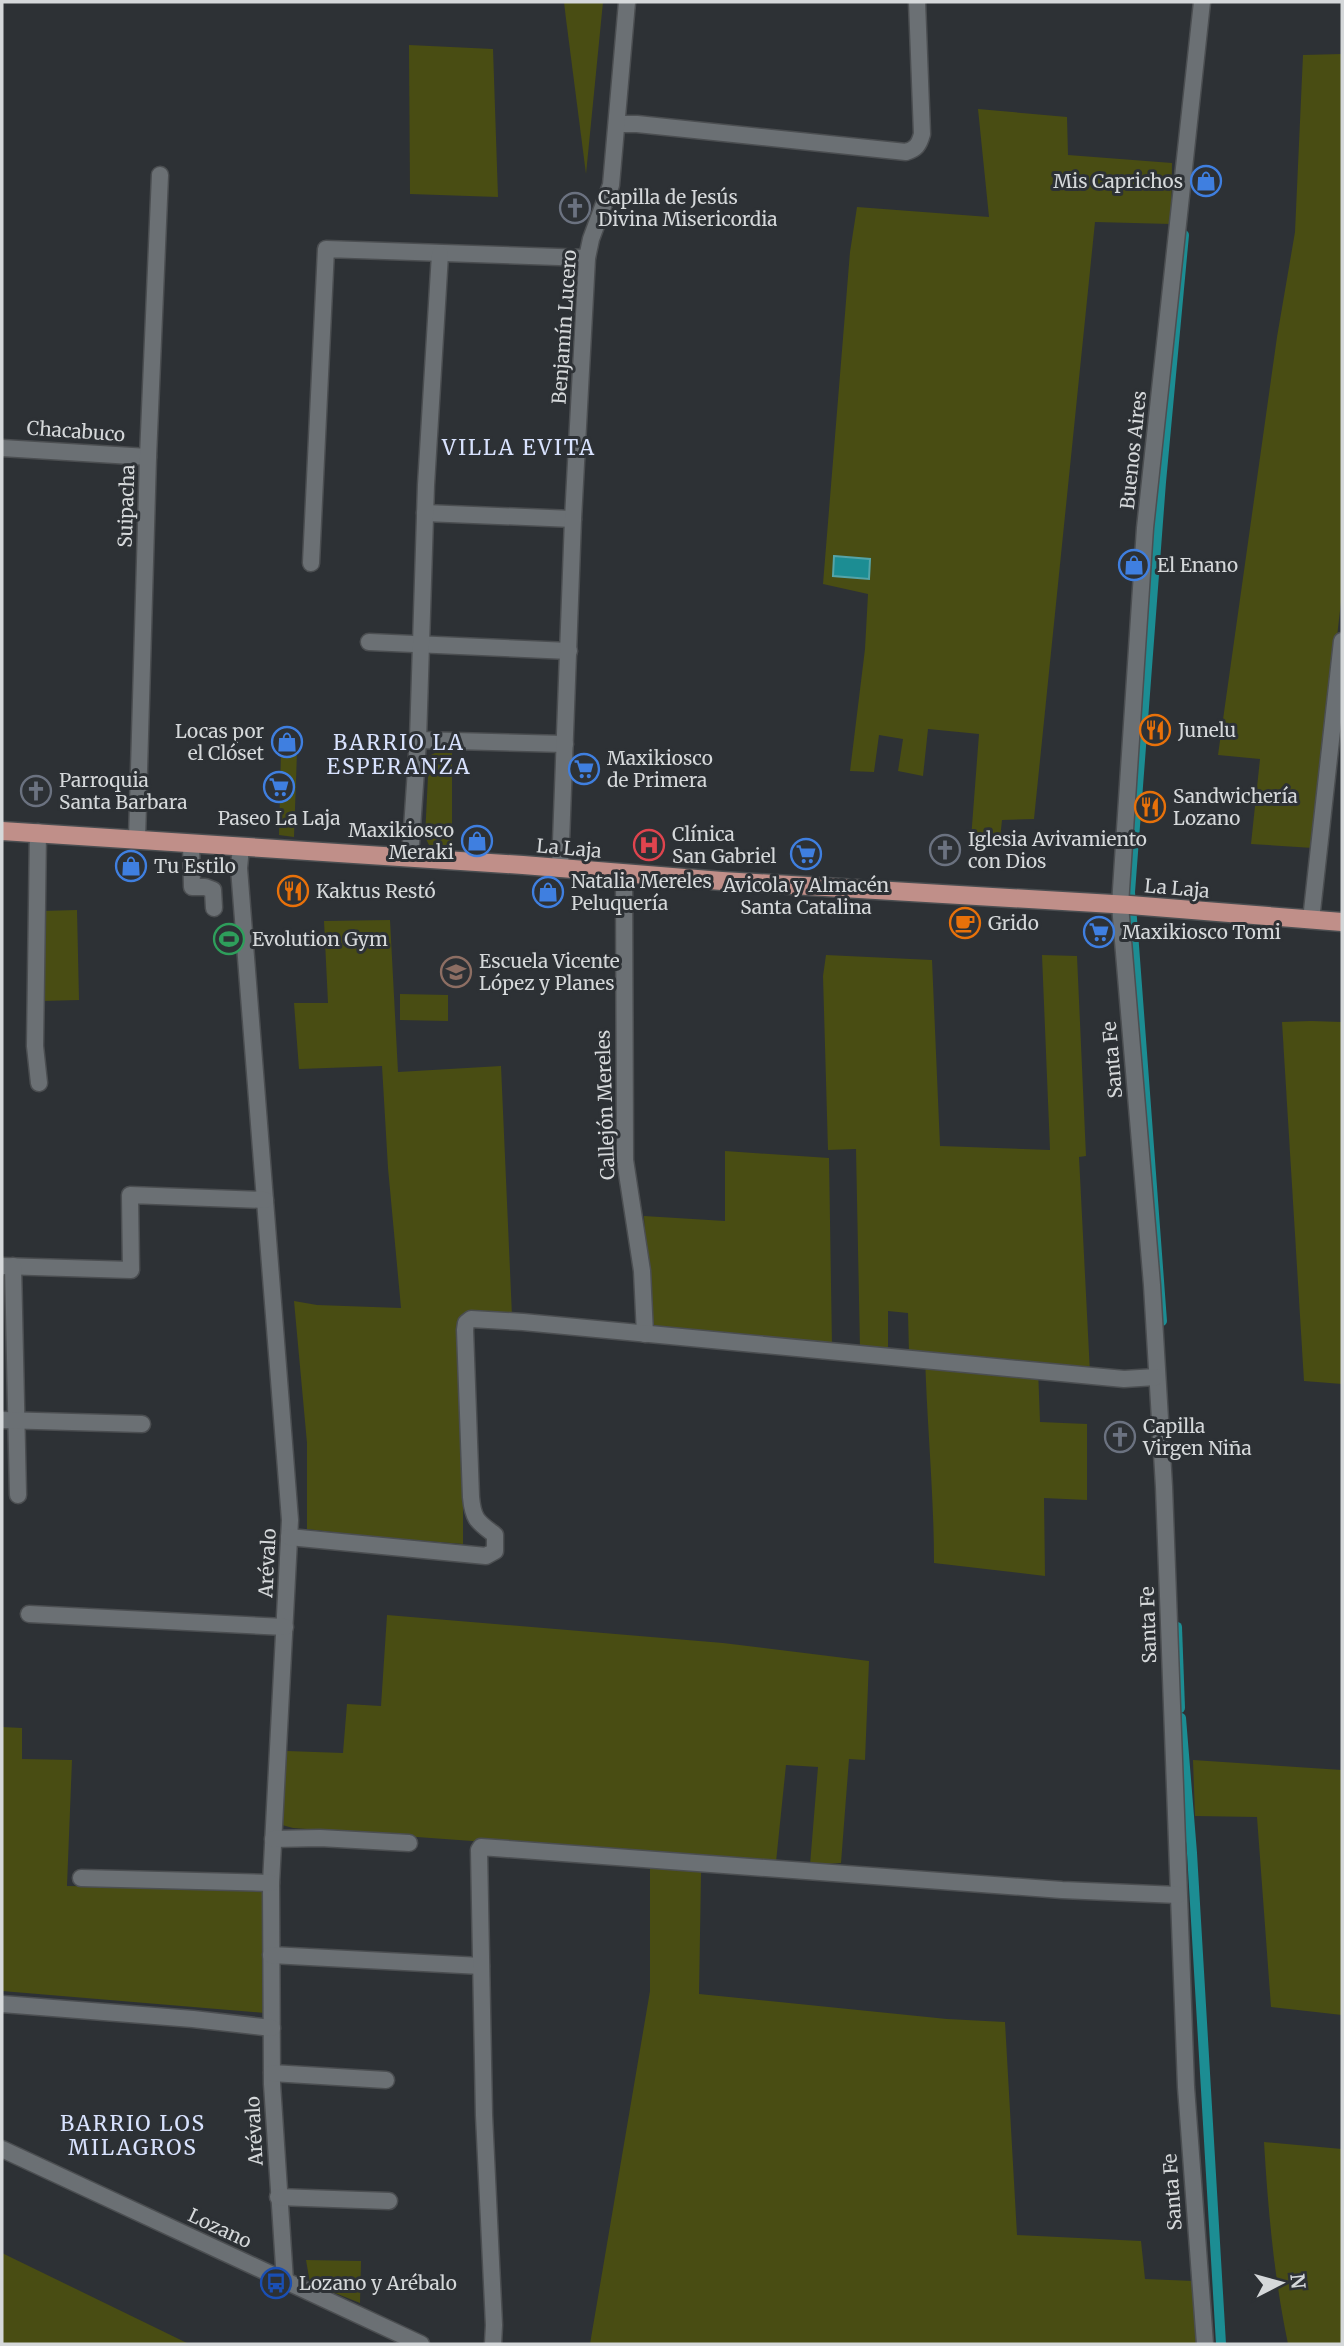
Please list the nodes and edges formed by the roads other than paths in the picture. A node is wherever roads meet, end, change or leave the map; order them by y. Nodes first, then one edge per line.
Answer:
1 (627, 2) edge
2 (917, 2) edge
3 (1202, 2) edge
4 (618, 124) junction
5 (160, 175) dead end
6 (440, 254) junction
7 (587, 258) junction
8 (2, 448) edge
9 (148, 457) junction
10 (425, 513) junction
11 (573, 519) junction
12 (311, 563) dead end
13 (1342, 641) edge
14 (369, 642) dead end
15 (421, 644) junction
16 (569, 651) junction
17 (418, 740) junction
18 (565, 744) junction
19 (2, 831) edge
20 (38, 832) junction
21 (137, 839) junction
22 (191, 843) junction
23 (240, 847) junction
24 (410, 858) junction
25 (560, 869) junction
26 (624, 874) junction
27 (1127, 905) junction
28 (215, 908) dead end
29 (1311, 920) junction
30 (1342, 922) edge
31 (39, 1083) dead end
32 (265, 1200) junction
33 (8, 1266) edge
34 (645, 1334) junction
35 (1156, 1377) junction
36 (9, 1420) edge
37 (142, 1424) dead end
38 (18, 1495) dead end
39 (289, 1537) junction
40 (29, 1614) dead end
41 (285, 1627) junction
42 (273, 1839) junction
43 (409, 1843) dead end
44 (81, 1878) dead end
45 (271, 1883) junction
46 (1178, 1895) junction
47 (271, 1955) junction
48 (481, 1966) junction
49 (2, 2004) edge
50 (272, 2028) junction
51 (272, 2073) junction
52 (386, 2080) dead end
53 (2, 2149) edge
54 (278, 2197) junction
55 (389, 2201) dead end
56 (285, 2281) junction
57 (421, 2344) edge
58 (492, 2344) edge
59 (1205, 2344) edge

1 - 4 street, Benjamín Lucero
2 - 4 street
3 - 27 street, Buenos Aires
4 - 7 street, Benjamín Lucero
5 - 9 street, Suipacha
6 - 7 street
6 - 10 street
6 - 12 street
7 - 11 street, Benjamín Lucero
8 - 9 street, Chacabuco
9 - 21 street, Suipacha
10 - 11 street
10 - 15 street
11 - 16 street, Benjamín Lucero
13 - 29 street
14 - 15 street
15 - 16 street
15 - 17 street
16 - 18 street, Benjamín Lucero
17 - 18 street
17 - 24 street
18 - 25 street, Benjamín Lucero
19 - 20 main road, La Laja
20 - 21 main road, La Laja
20 - 31 street
21 - 22 main road, La Laja
22 - 23 main road, La Laja
22 - 28 street
23 - 24 main road, La Laja
23 - 32 street, Arévalo
24 - 25 main road, La Laja
25 - 26 main road, La Laja
26 - 27 main road, La Laja
26 - 34 street, Callejón Mereles
27 - 29 main road, La Laja
27 - 35 street, Santa Fe
29 - 30 main road, La Laja
32 - 33 street
32 - 39 street, Arévalo
33 - 36 street
34 - 35 street
34 - 39 street
35 - 46 street, Santa Fe
36 - 37 street
36 - 38 street
39 - 41 street, Arévalo
40 - 41 street
41 - 42 street, Arévalo
42 - 43 street
42 - 45 street, Arévalo
44 - 45 street
45 - 47 street, Arévalo
46 - 48 street
46 - 59 street, Santa Fe
47 - 48 street
47 - 50 street, Arévalo
48 - 58 street
49 - 50 street
50 - 51 street, Arévalo
51 - 52 street
51 - 54 street, Arévalo
53 - 56 street, Lozano
54 - 55 street
54 - 56 street, Arévalo
56 - 57 street, Lozano

